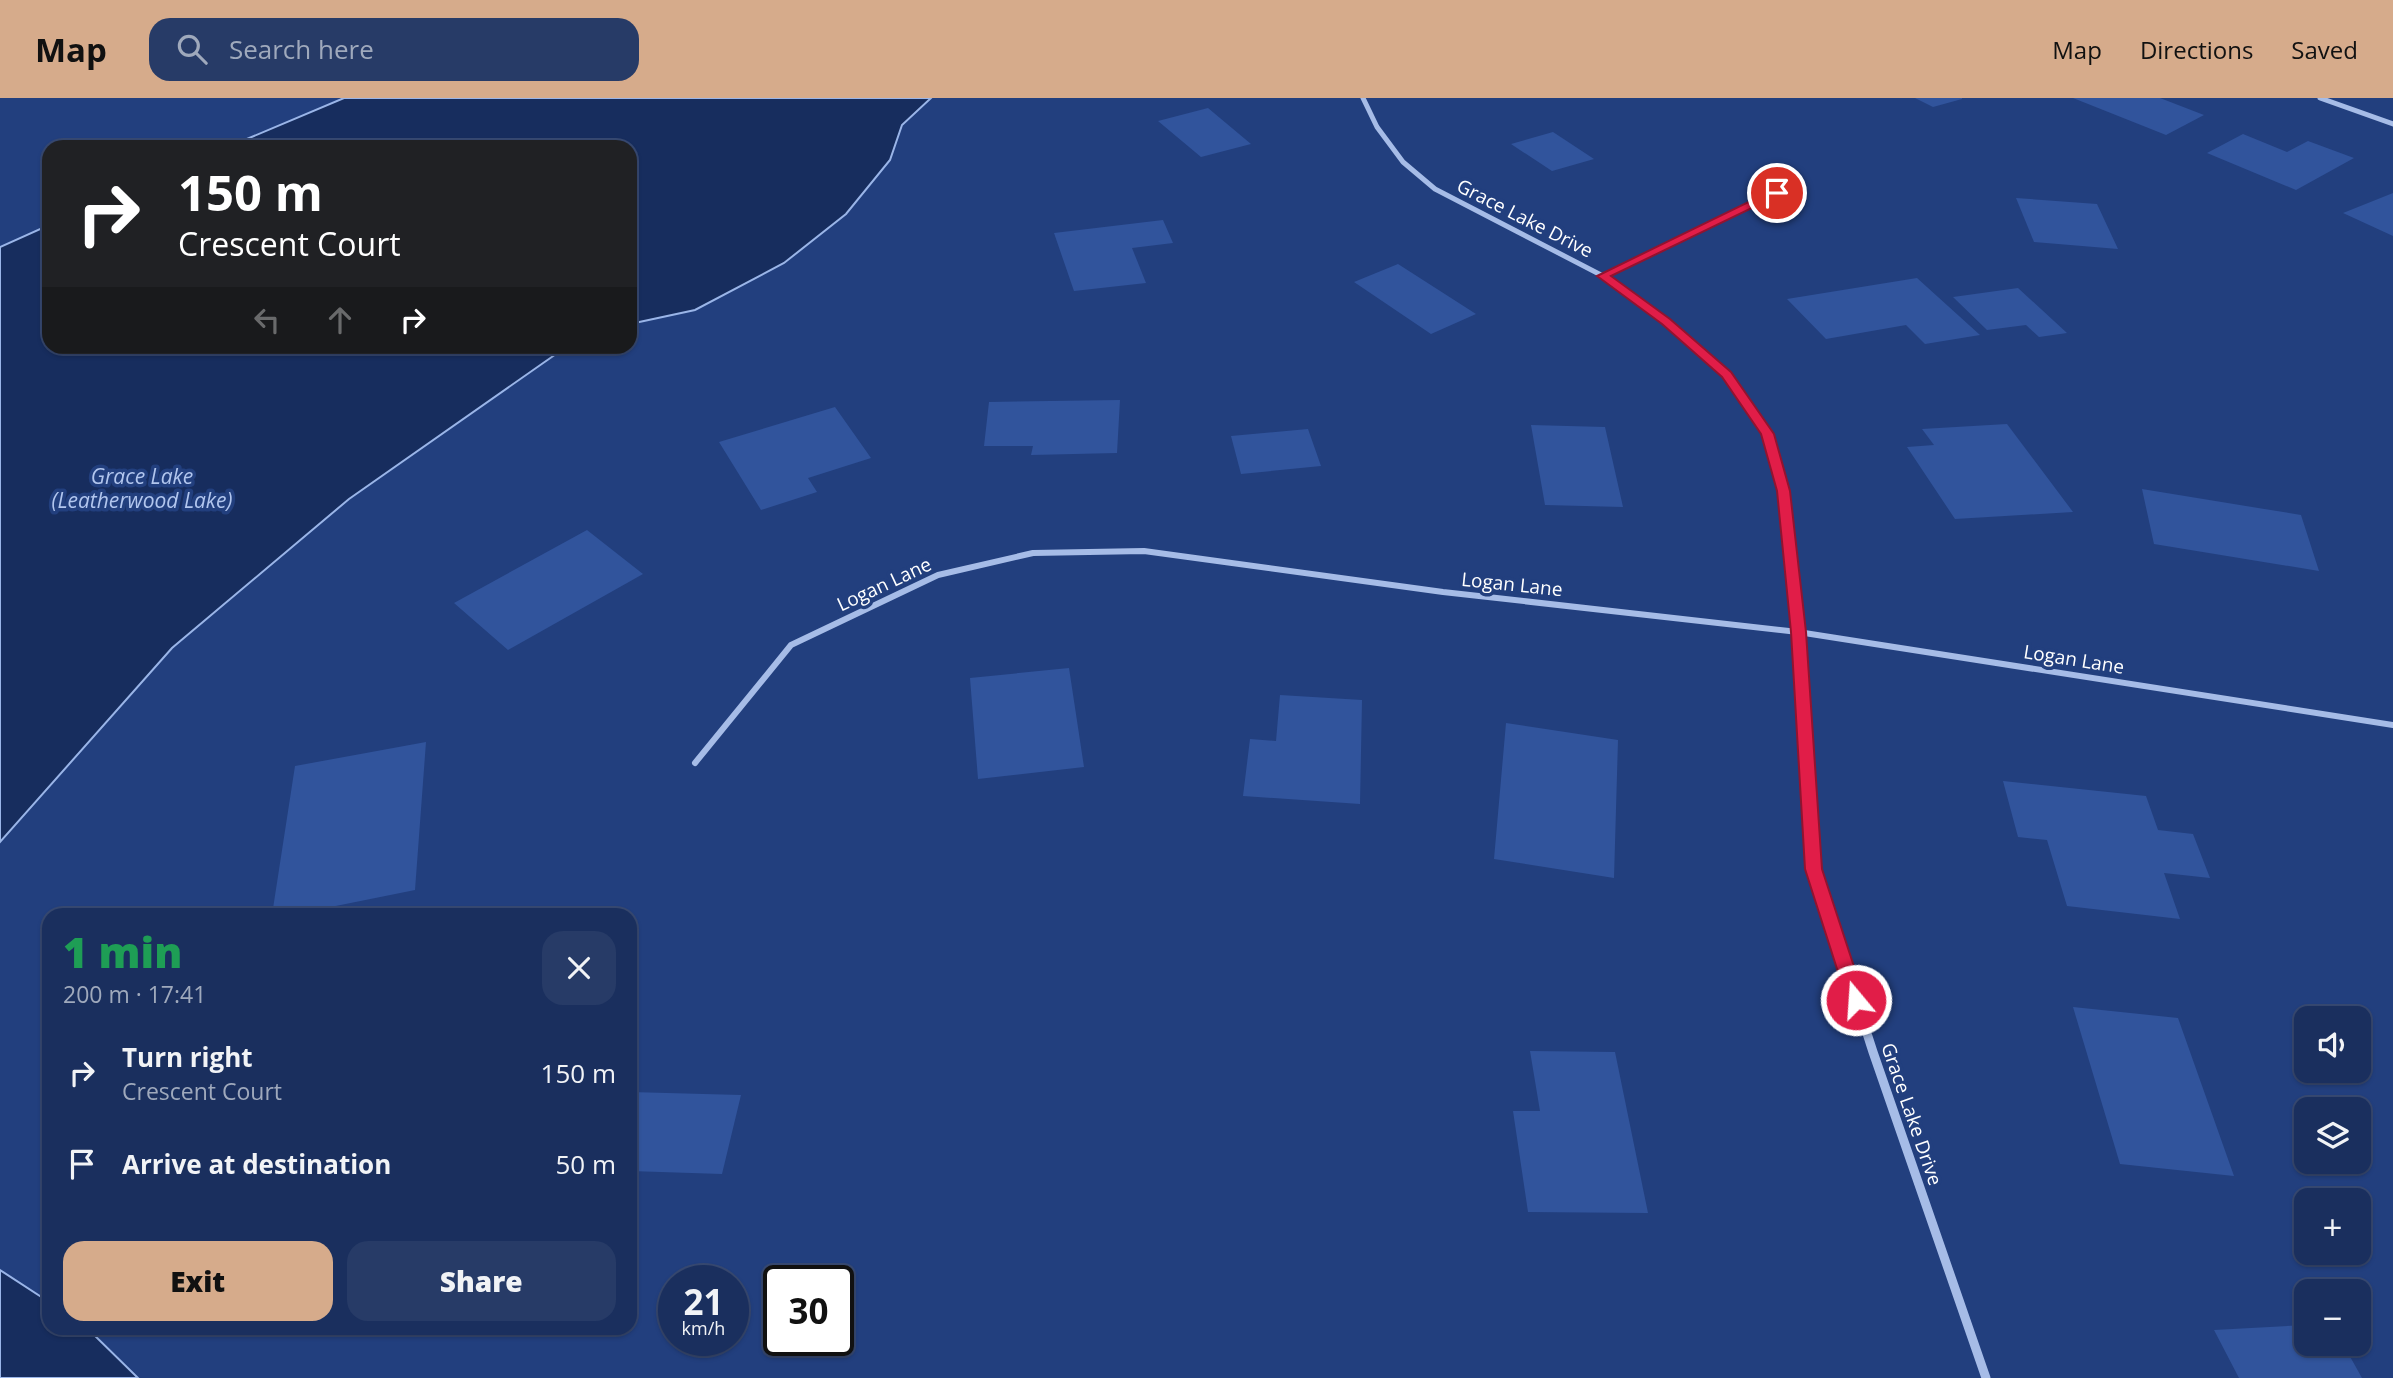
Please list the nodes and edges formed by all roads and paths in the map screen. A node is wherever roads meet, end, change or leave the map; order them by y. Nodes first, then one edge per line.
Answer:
1 (1363, 98) edge
2 (2320, 98) edge
3 (2348, 98) edge
4 (2337, 104) junction
5 (2393, 124) edge
6 (1777, 193) dead end
7 (1603, 276) junction
8 (1798, 632) junction
9 (2393, 725) edge
10 (695, 763) dead end
11 (1986, 1378) edge

1 - 7 street, Grace Lake Drive
2 - 4 street
3 - 4 street
4 - 5 street
6 - 7 street
7 - 8 street, Grace Lake Drive
8 - 9 street, Logan Lane
8 - 10 street, Logan Lane
8 - 11 street, Grace Lake Drive

